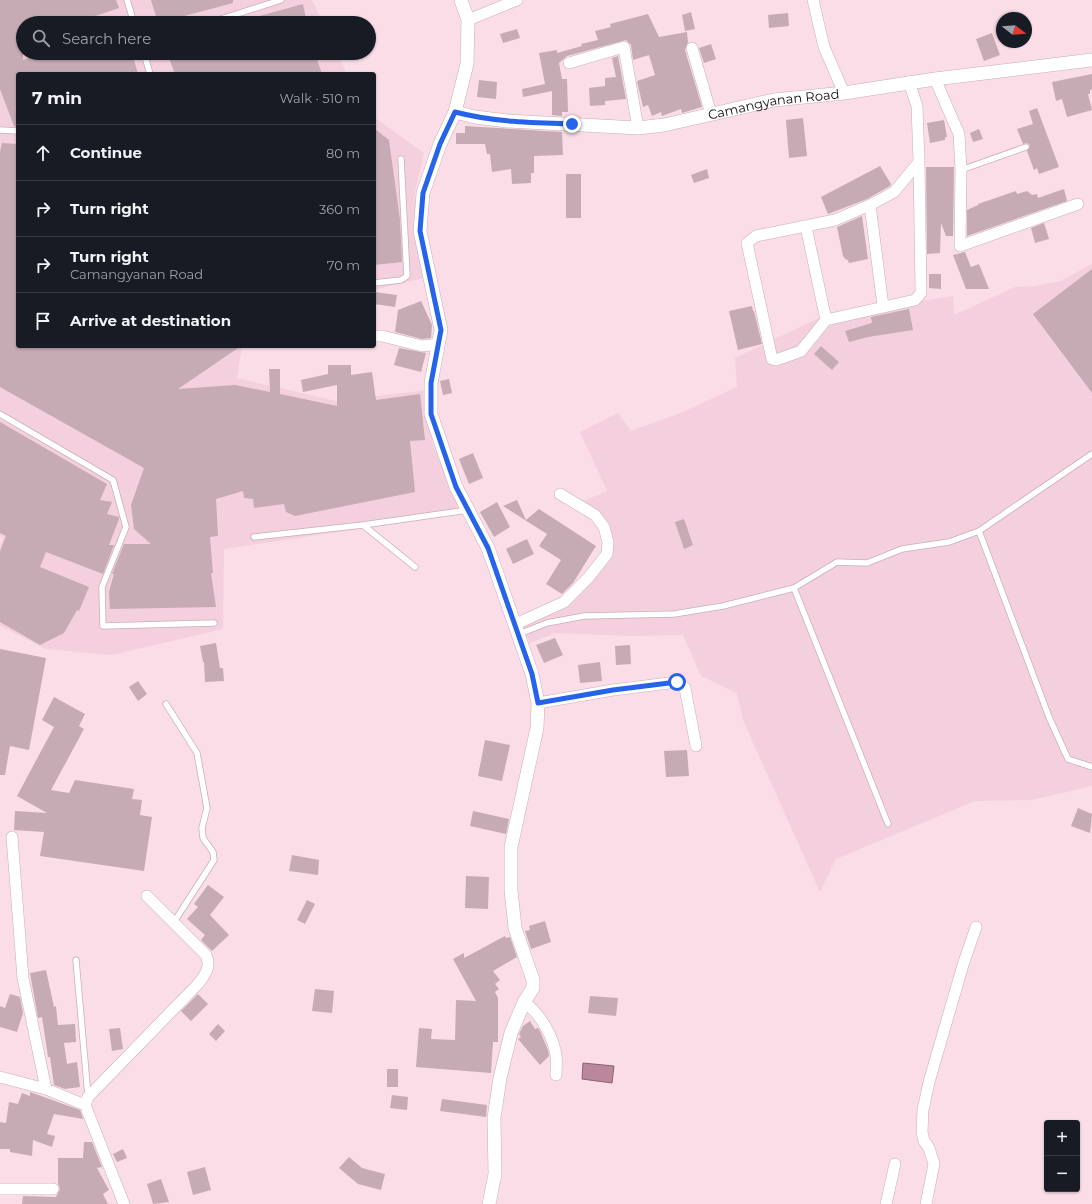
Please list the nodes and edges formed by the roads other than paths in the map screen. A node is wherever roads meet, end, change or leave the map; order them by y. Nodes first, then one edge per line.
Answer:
1 (127, 0) edge
2 (280, 0) edge
3 (461, 0) edge
4 (517, 0) edge
5 (813, 0) edge
6 (132, 16) edge
7 (230, 16) edge
8 (468, 20) junction
9 (692, 48) dead end
10 (146, 60) edge
11 (1092, 60) edge
12 (569, 63) dead end
13 (149, 72) edge
14 (936, 79) junction
15 (909, 82) junction
16 (844, 93) junction
17 (455, 112) junction
18 (711, 114) junction
19 (638, 128) junction
20 (0, 130) edge
21 (16, 131) edge
22 (1026, 147) dead end
23 (401, 159) dead end
24 (919, 162) junction
25 (961, 170) junction
26 (1078, 204) dead end
27 (870, 205) junction
28 (806, 227) junction
29 (376, 283) edge
30 (883, 306) junction
31 (826, 320) junction
32 (376, 336) edge
33 (439, 344) junction
34 (0, 414) edge
35 (1092, 454) edge
36 (560, 494) dead end
37 (468, 510) junction
38 (364, 525) junction
39 (979, 531) junction
40 (254, 536) dead end
41 (415, 568) dead end
42 (794, 588) junction
43 (214, 624) dead end
44 (517, 629) junction
45 (538, 703) junction
46 (166, 704) dead end
47 (696, 746) dead end
48 (1092, 767) edge
49 (888, 824) dead end
50 (12, 837) dead end
51 (147, 896) dead end
52 (174, 922) junction
53 (976, 927) dead end
54 (76, 960) dead end
55 (524, 1002) junction
56 (556, 1075) dead end
57 (0, 1077) edge
58 (46, 1089) junction
59 (86, 1101) junction
60 (895, 1164) dead end
61 (0, 1188) edge
62 (53, 1189) dead end
63 (124, 1204) edge
64 (489, 1204) edge
65 (886, 1204) edge
66 (926, 1204) edge

1 - 6 lane
2 - 7 lane
3 - 8 street
4 - 8 street
5 - 16 street
8 - 17 street
9 - 18 street
10 - 13 lane
11 - 14 street, Camangyanan Road
12 - 19 street
14 - 15 street, Camangyanan Road
14 - 25 street
15 - 16 street, Camangyanan Road
15 - 24 street
16 - 18 street, Camangyanan Road
17 - 19 street, Camangyanan Road
17 - 33 street
18 - 19 street, Camangyanan Road
20 - 21 lane
22 - 25 lane
23 - 29 lane
24 - 27 street
24 - 30 street
25 - 26 street
27 - 28 street
27 - 30 street
28 - 31 street
28 - 31 street
30 - 31 street
32 - 33 street
33 - 37 street
34 - 43 lane
35 - 39 lane
36 - 44 street
37 - 38 lane
37 - 44 street
38 - 40 lane
38 - 41 lane
39 - 42 lane
39 - 48 lane
42 - 44 lane
42 - 49 lane
44 - 45 street
45 - 47 street
45 - 55 street
46 - 52 lane
50 - 58 street
51 - 52 street
52 - 59 street
53 - 66 street
54 - 59 lane
55 - 56 street
55 - 64 street
57 - 58 street
58 - 59 street
59 - 63 street
60 - 65 street
61 - 62 street

